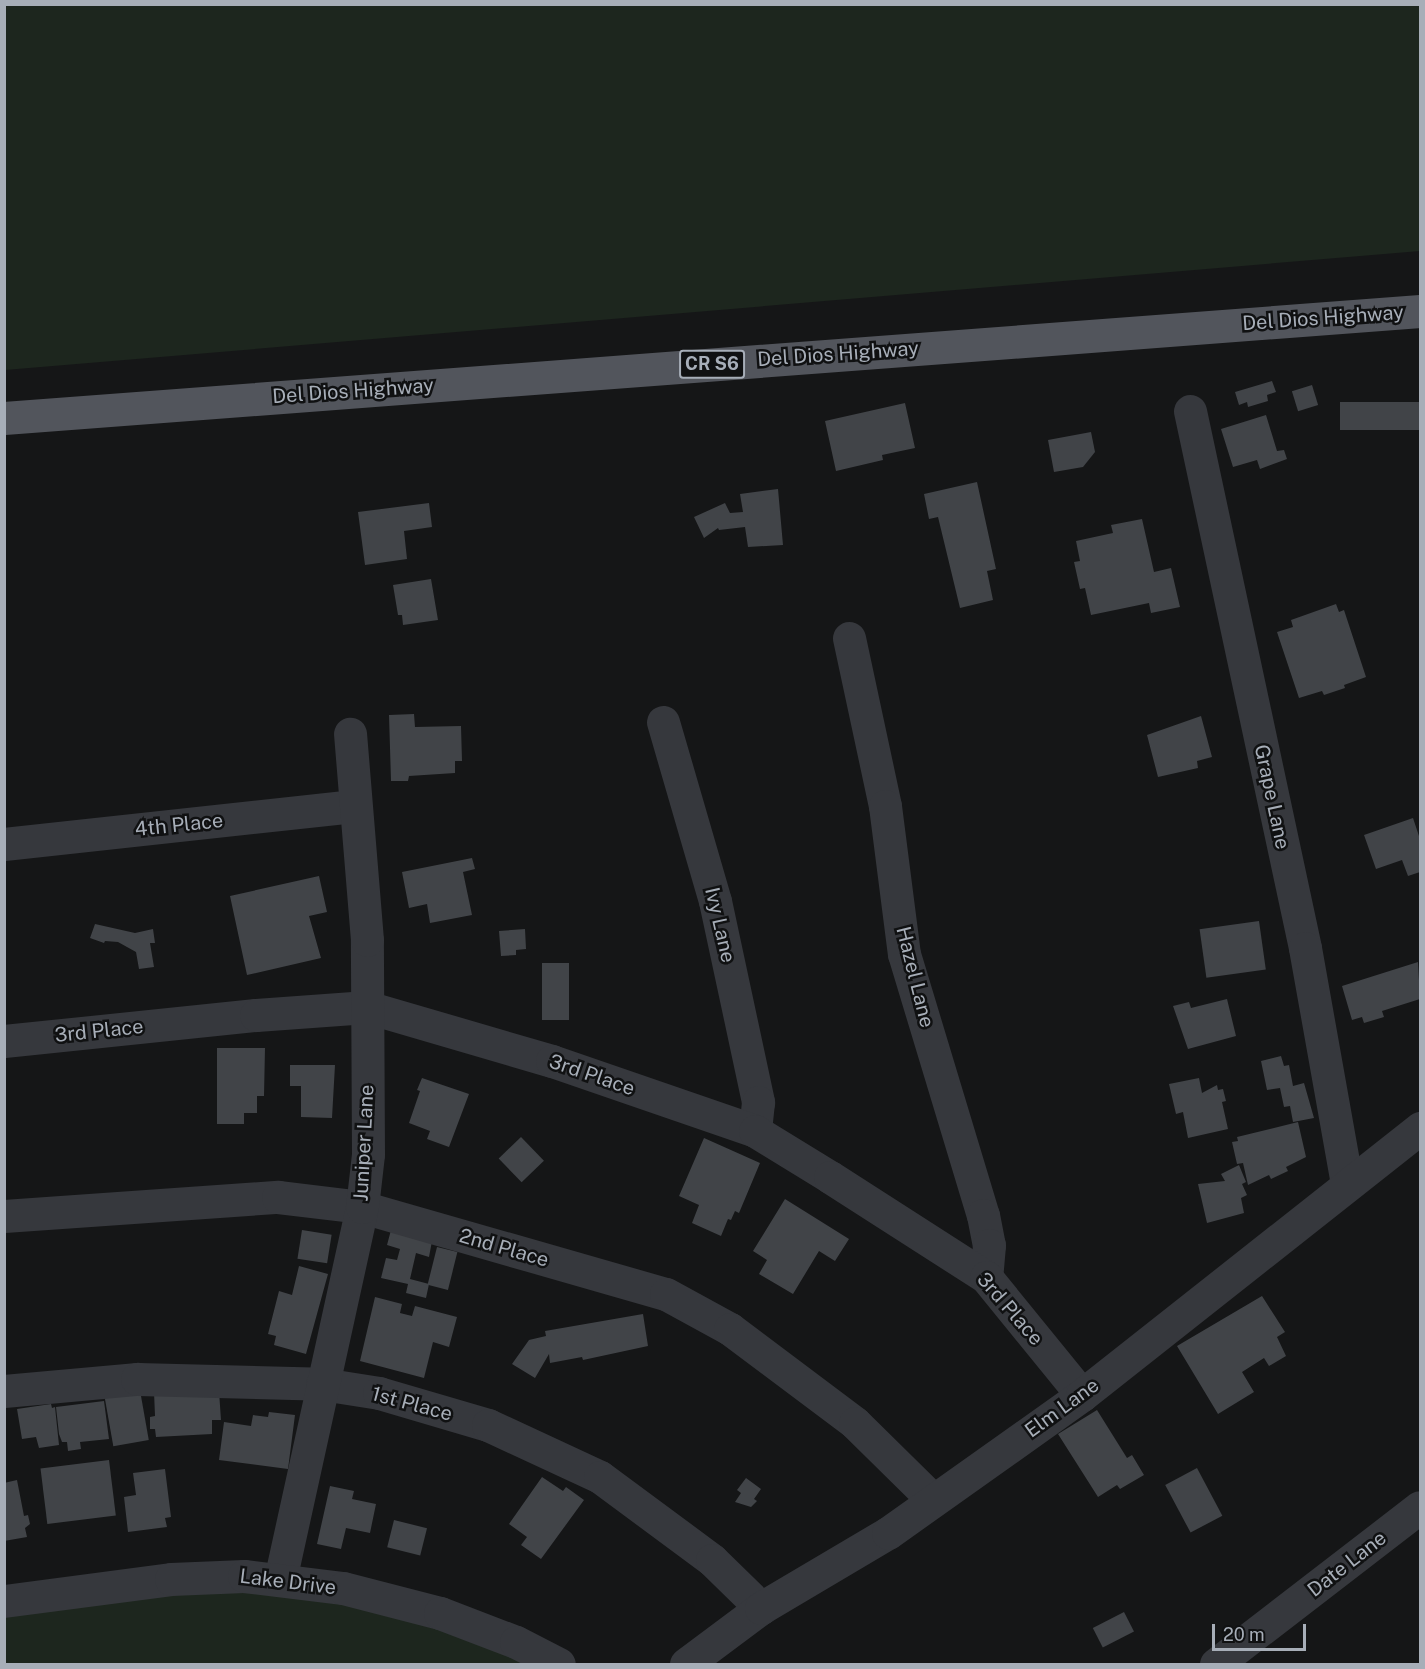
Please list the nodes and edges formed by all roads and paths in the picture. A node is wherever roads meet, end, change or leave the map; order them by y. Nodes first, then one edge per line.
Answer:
1 (1420, 311) edge
2 (1190, 411) dead end
3 (4, 418) edge
4 (849, 638) dead end
5 (663, 722) dead end
6 (350, 734) dead end
7 (354, 806) junction
8 (4, 844) edge
9 (367, 1008) junction
10 (4, 1041) edge
11 (1420, 1128) edge
12 (755, 1131) junction
13 (1347, 1184) junction
14 (362, 1207) junction
15 (4, 1216) edge
16 (986, 1277) junction
17 (322, 1384) junction
18 (4, 1391) edge
19 (1082, 1395) junction
20 (932, 1499) junction
21 (1420, 1507) edge
22 (280, 1580) junction
23 (4, 1601) edge
24 (761, 1608) junction
25 (559, 1665) edge
26 (686, 1665) edge
27 (1216, 1665) edge

1 - 3 main road, Del Dios Highway / CR S6
2 - 13 street, Grape Lane
4 - 16 street, Hazel Lane
5 - 12 street, Ivy Lane
6 - 7 street, Juniper Lane
7 - 8 street, 4th Place
7 - 9 street, Juniper Lane
9 - 10 street, 3rd Place
9 - 12 street, 3rd Place
9 - 14 street, Juniper Lane
11 - 13 street, Elm Lane
12 - 16 street, 3rd Place
13 - 19 street, Elm Lane
14 - 15 street, 2nd Place
14 - 17 street, Juniper Lane
14 - 20 street, 2nd Place
16 - 19 street, 3rd Place
17 - 18 street, 1st Place
17 - 22 street, Juniper Lane
17 - 24 street, 1st Place
19 - 20 street, Elm Lane
20 - 24 street, Elm Lane
21 - 27 street, Date Lane
22 - 23 street, Lake Drive
22 - 25 street, Lake Drive
24 - 26 street, Elm Lane

